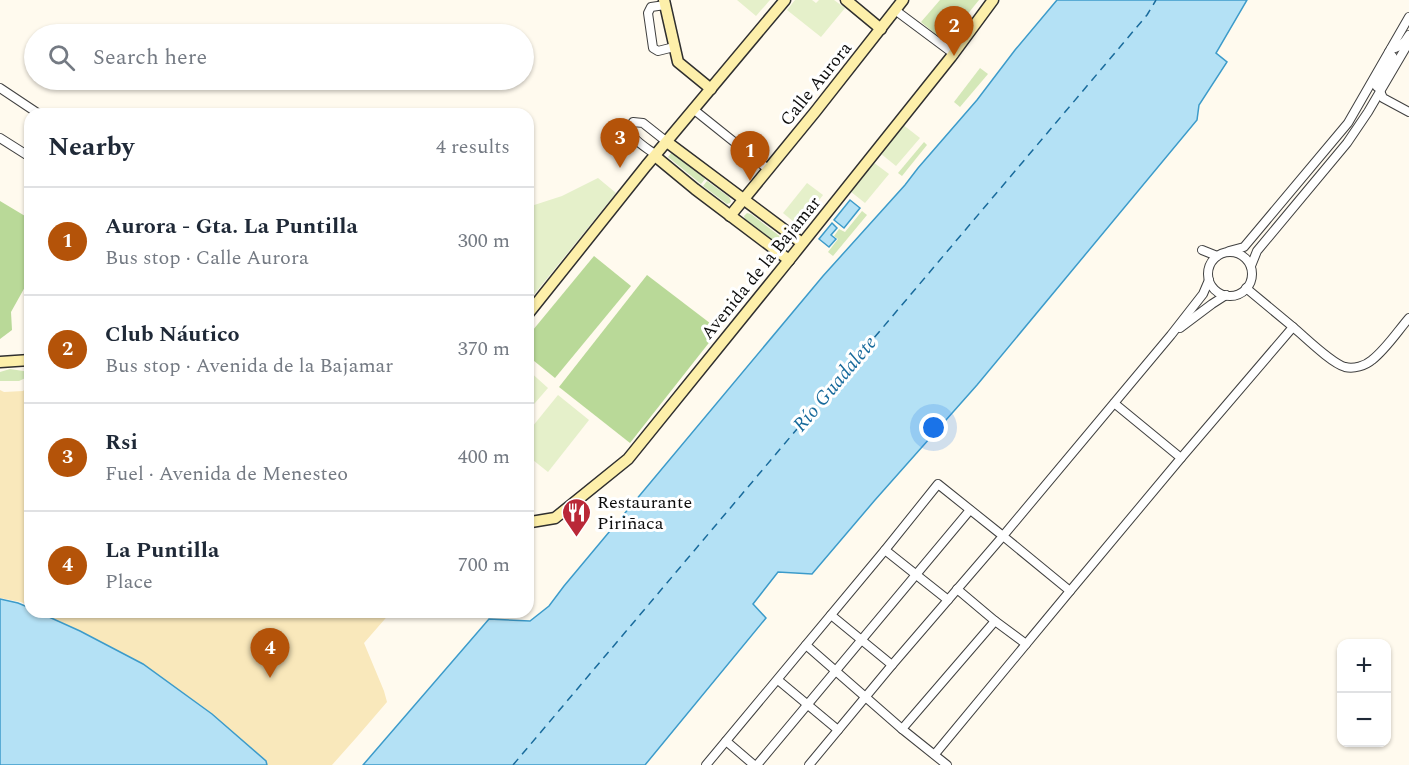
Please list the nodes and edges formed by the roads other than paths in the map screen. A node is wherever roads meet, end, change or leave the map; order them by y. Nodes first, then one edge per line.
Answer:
1 (784, 0) edge
2 (846, 0) edge
3 (903, 0) edge
4 (993, 0) edge
5 (664, 2) edge
6 (895, 10) junction
7 (1409, 17) edge
8 (881, 29) junction
9 (1409, 34) edge
10 (1409, 42) edge
11 (674, 47) junction
12 (1390, 51) junction
13 (954, 54) junction
14 (0, 88) edge
15 (711, 89) junction
16 (1380, 91) junction
17 (30, 108) edge
18 (693, 110) junction
19 (1409, 112) edge
20 (0, 138) edge
21 (667, 142) junction
22 (1347, 144) junction
23 (24, 153) edge
24 (655, 155) junction
25 (768, 169) junction
26 (743, 200) junction
27 (730, 216) junction
28 (802, 243) junction
29 (1229, 251) junction
30 (1217, 256) junction
31 (789, 260) junction
32 (1210, 264) junction
33 (1251, 266) junction
34 (1209, 280) junction
35 (1246, 288) junction
36 (1226, 295) junction
37 (534, 306) edge
38 (1409, 318) edge
39 (1293, 327) junction
40 (1172, 334) junction
41 (24, 360) edge
42 (0, 362) edge
43 (1114, 403) junction
44 (1181, 458) junction
45 (970, 510) junction
46 (534, 522) edge
47 (1003, 536) junction
48 (885, 550) junction
49 (916, 575) junction
50 (957, 589) junction
51 (1070, 591) junction
52 (948, 600) junction
53 (831, 615) junction
54 (995, 621) junction
55 (861, 640) junction
56 (1026, 644) junction
57 (806, 645) junction
58 (892, 665) junction
59 (835, 671) junction
60 (778, 680) junction
61 (866, 697) junction
62 (807, 705) junction
63 (902, 729) junction
64 (838, 730) junction
65 (726, 741) junction
66 (934, 754) junction
67 (706, 765) edge
68 (755, 765) edge
69 (809, 765) edge
70 (947, 765) edge

1 - 15 street
2 - 8 street
3 - 6 street, Calle Aurora
4 - 13 street, Avenida de la Bajamar
5 - 11 street
5 - 11 street
6 - 8 street, Calle Aurora
6 - 13 street
7 - 12 street
8 - 25 street, Calle Aurora
9 - 12 street
10 - 16 street
11 - 15 street
12 - 22 street
12 - 29 street
13 - 28 street, Avenida de la Bajamar
14 - 17 street
15 - 18 street
16 - 19 street
16 - 22 street
18 - 21 street
18 - 25 street
20 - 23 street
21 - 24 street
21 - 24 street
21 - 26 street
22 - 33 street
24 - 27 street
24 - 37 street
25 - 26 street, Calle Aurora
26 - 27 street, Calle Aurora
26 - 28 street
27 - 31 street
28 - 31 street, Avenida de la Bajamar
29 - 30 street
29 - 33 street
30 - 32 street
30 - 32 street
31 - 46 street, Avenida de la Bajamar
32 - 34 street
33 - 35 street
34 - 36 street
34 - 40 street
35 - 36 street
35 - 39 street
36 - 40 street
38 - 39 street
39 - 44 street
40 - 43 street
41 - 42 street
43 - 44 street
43 - 47 street
44 - 51 street
45 - 47 street
45 - 48 street
45 - 49 street
47 - 50 street
47 - 51 street
48 - 49 street
48 - 53 street
49 - 52 street
49 - 55 street
50 - 52 street
50 - 54 street
51 - 56 street
52 - 58 street
53 - 55 street
53 - 57 street
54 - 56 street
54 - 63 street
55 - 58 street
55 - 59 street
56 - 66 street
57 - 59 street
57 - 60 street
58 - 61 street
59 - 61 street
59 - 62 street
60 - 62 street
60 - 65 street
61 - 63 street
61 - 64 street
62 - 64 street
62 - 68 street
63 - 66 street
64 - 69 street
65 - 67 street
65 - 68 street
66 - 70 street

